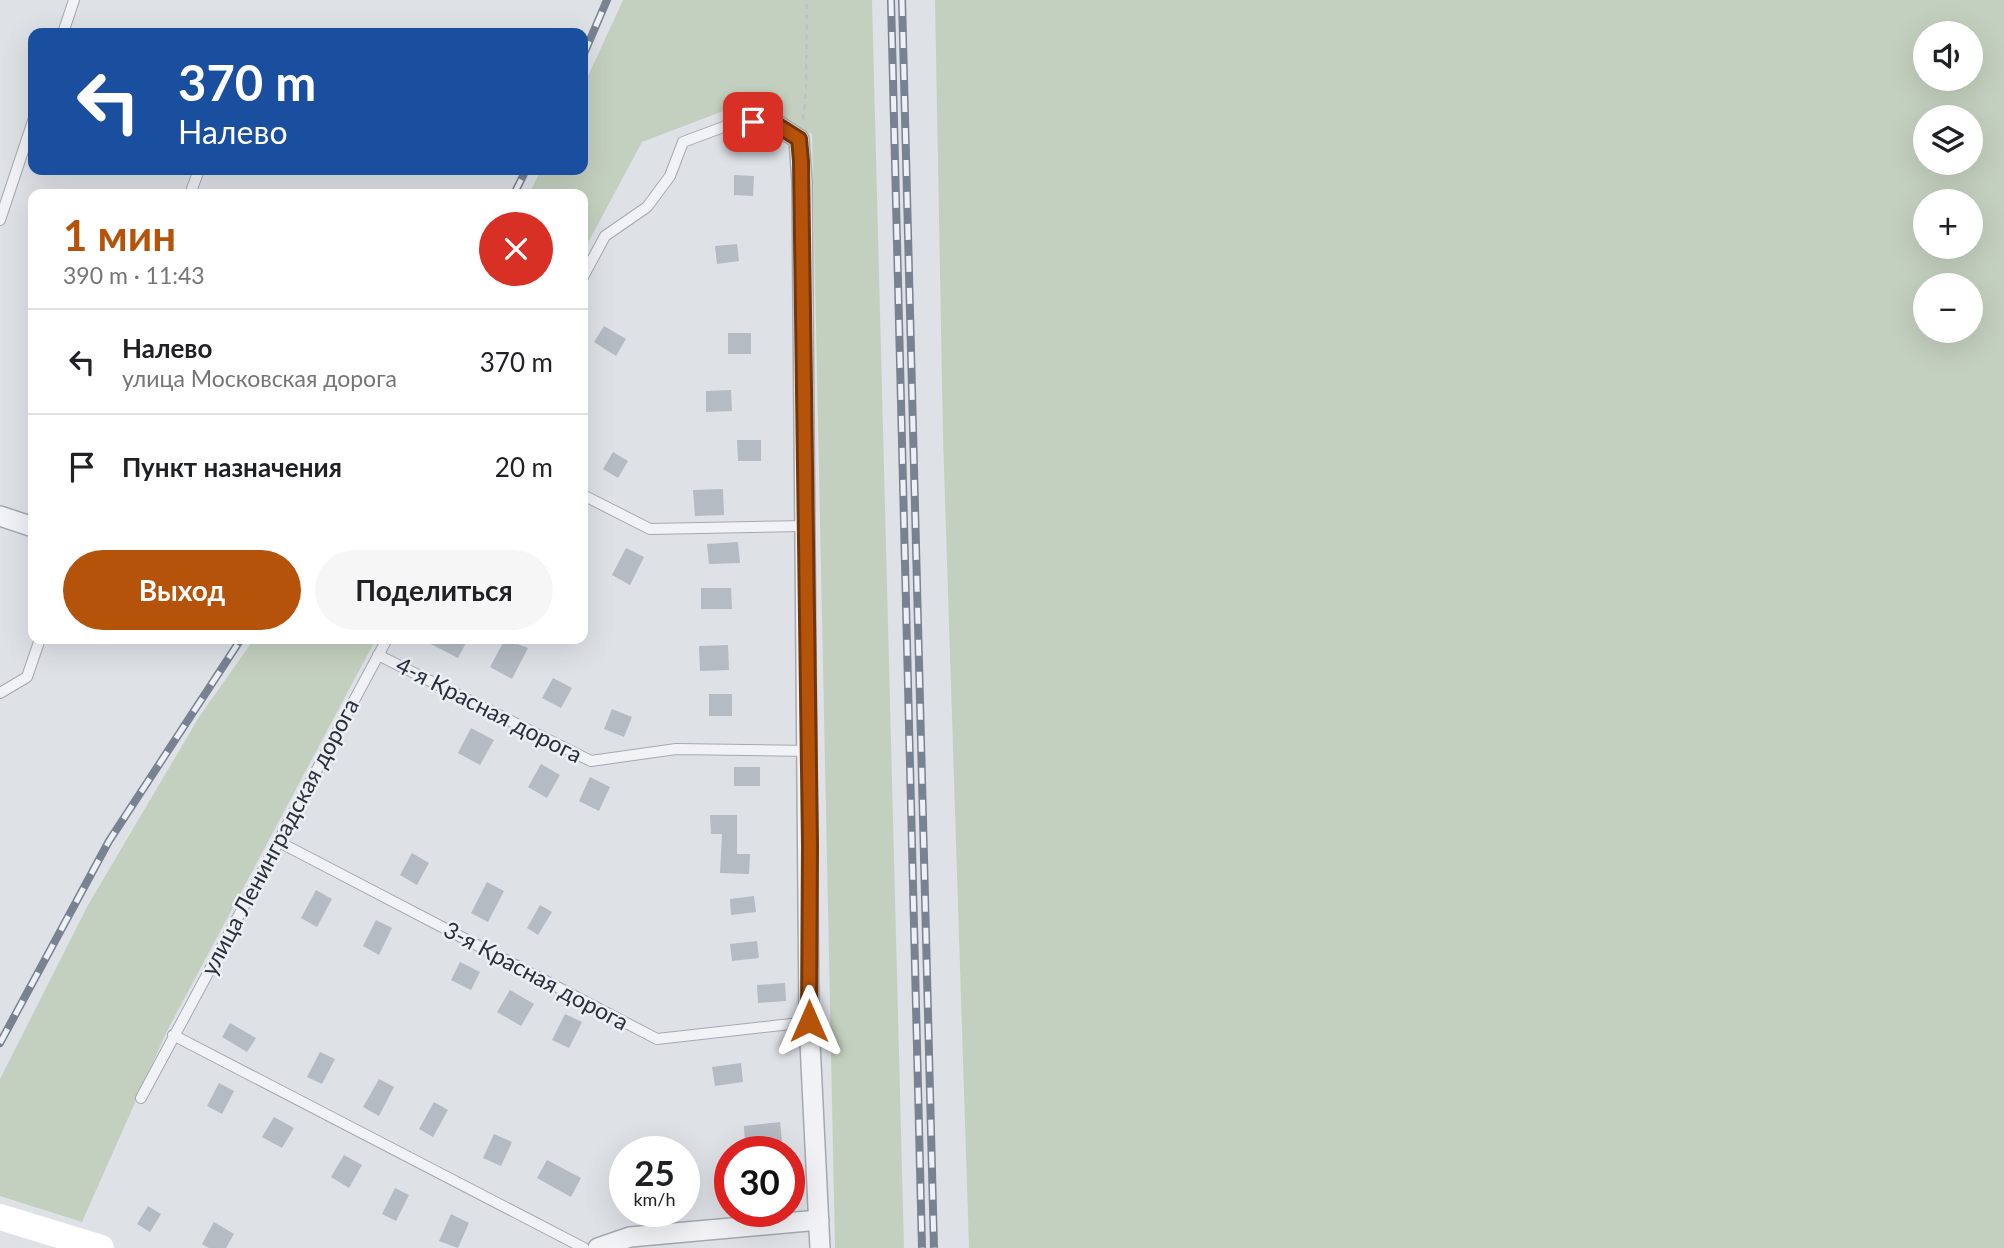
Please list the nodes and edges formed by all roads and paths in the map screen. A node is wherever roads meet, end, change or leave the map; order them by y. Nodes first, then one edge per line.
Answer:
1 (74, 0) edge
2 (807, 0) edge
3 (65, 28) edge
4 (772, 122) joint
5 (28, 136) edge
6 (799, 139) junction
7 (0, 220) edge
8 (588, 268) edge
9 (588, 498) edge
10 (0, 516) edge
11 (28, 525) edge
12 (805, 526) junction
13 (38, 644) edge
14 (384, 644) edge
15 (378, 655) junction
16 (0, 693) edge
17 (809, 751) junction
18 (279, 842) junction
19 (809, 1021) junction
20 (173, 1035) junction
21 (141, 1098) dead end
22 (0, 1217) edge
23 (819, 1220) junction
24 (101, 1248) edge
25 (584, 1248) edge
26 (598, 1248) edge
27 (820, 1248) edge

1 - 3 lane
2 - 6 path
4 - 6 street
4 - 8 lane
5 - 7 lane
6 - 12 street
9 - 12 lane
10 - 11 street
12 - 17 street
13 - 16 lane
14 - 15 lane, улица Ленинградская дорога
15 - 17 lane, 4-я Красная дорога
15 - 18 lane, улица Ленинградская дорога
17 - 19 street
18 - 19 lane, 3-я Красная дорога
18 - 20 lane, улица Ленинградская дорога
19 - 23 street
20 - 21 lane, улица Ленинградская дорога
20 - 25 lane
22 - 24 main road
23 - 26 street
23 - 27 street

